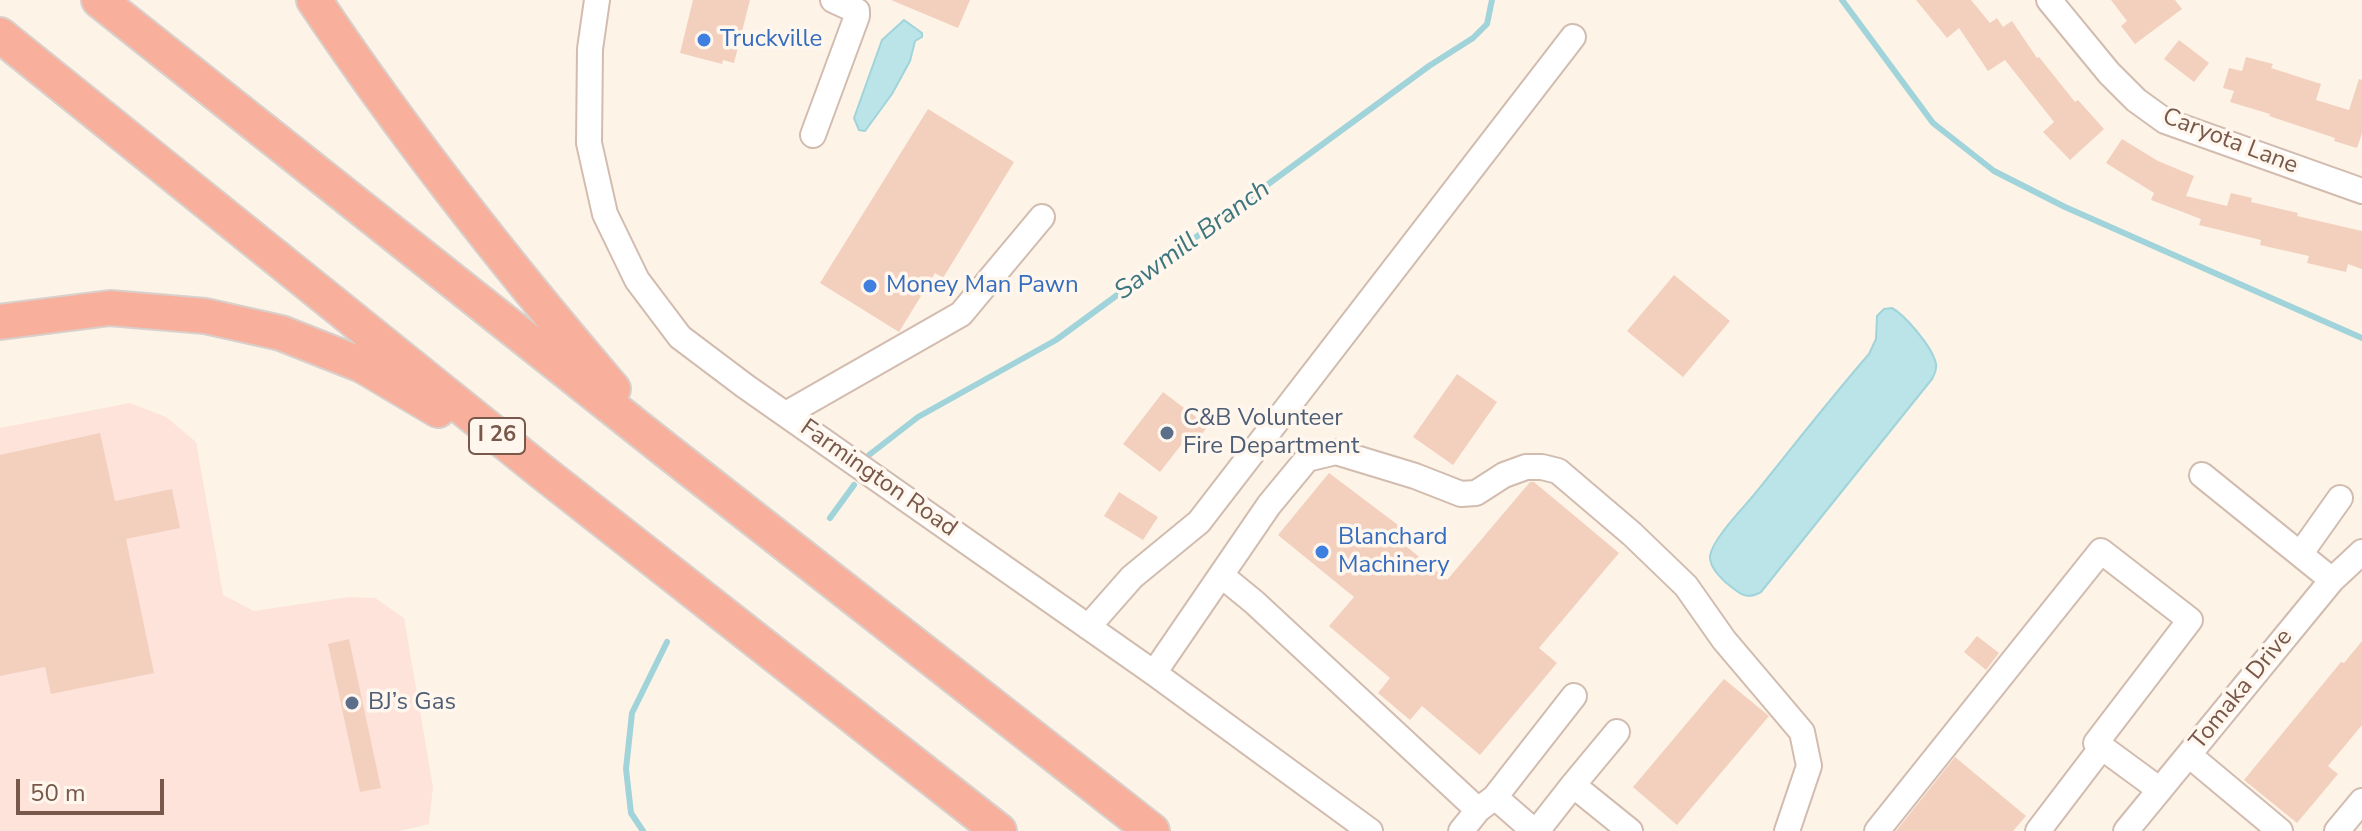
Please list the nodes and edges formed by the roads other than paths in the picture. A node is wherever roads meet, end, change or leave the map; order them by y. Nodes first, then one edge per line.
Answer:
1 (99, 0) edge
2 (314, 0) edge
3 (597, 0) edge
4 (833, 0) edge
5 (2049, 0) edge
6 (0, 35) edge
7 (1573, 37) dead end
8 (813, 135) dead end
9 (2362, 191) edge
10 (1042, 217) dead end
11 (0, 322) edge
12 (786, 414) junction
13 (662, 447) junction
14 (541, 471) junction
15 (2202, 475) dead end
16 (2340, 498) dead end
17 (2362, 552) edge
18 (2301, 553) junction
19 (1221, 575) junction
20 (2332, 580) junction
21 (1088, 627) junction
22 (1154, 673) junction
23 (1574, 696) dead end
24 (1617, 732) dead end
25 (2102, 747) junction
26 (2189, 755) junction
27 (1573, 785) junction
28 (2160, 790) junction
29 (2362, 801) edge
30 (1486, 804) junction
31 (999, 831) edge
32 (1152, 831) edge
33 (1370, 831) edge
34 (1461, 831) edge
35 (1535, 831) edge
36 (1630, 831) edge
37 (1787, 831) edge
38 (1877, 831) edge
39 (2038, 831) edge
40 (2126, 831) edge
41 (2280, 831) edge
42 (2337, 831) edge

1 - 13 highway
2 - 13 highway
3 - 12 street, Farmington Road
4 - 8 street
5 - 9 street, Caryota Lane
6 - 14 highway, I 26
7 - 21 street
10 - 12 street
11 - 14 highway
12 - 21 street, Farmington Road
13 - 32 highway
14 - 31 highway, I 26
15 - 18 street
16 - 18 street
17 - 20 street, Tomaka Drive
18 - 20 street
19 - 22 street
19 - 30 street
19 - 37 street
20 - 26 street, Tomaka Drive
21 - 22 street, Farmington Road
22 - 33 street, Farmington Road
23 - 30 street
24 - 27 street
25 - 28 street
25 - 38 street
25 - 39 street
26 - 28 street, Tomaka Drive
26 - 41 street
27 - 35 street
27 - 36 street
28 - 40 street, Tomaka Drive
29 - 42 street
30 - 34 street
30 - 35 street

